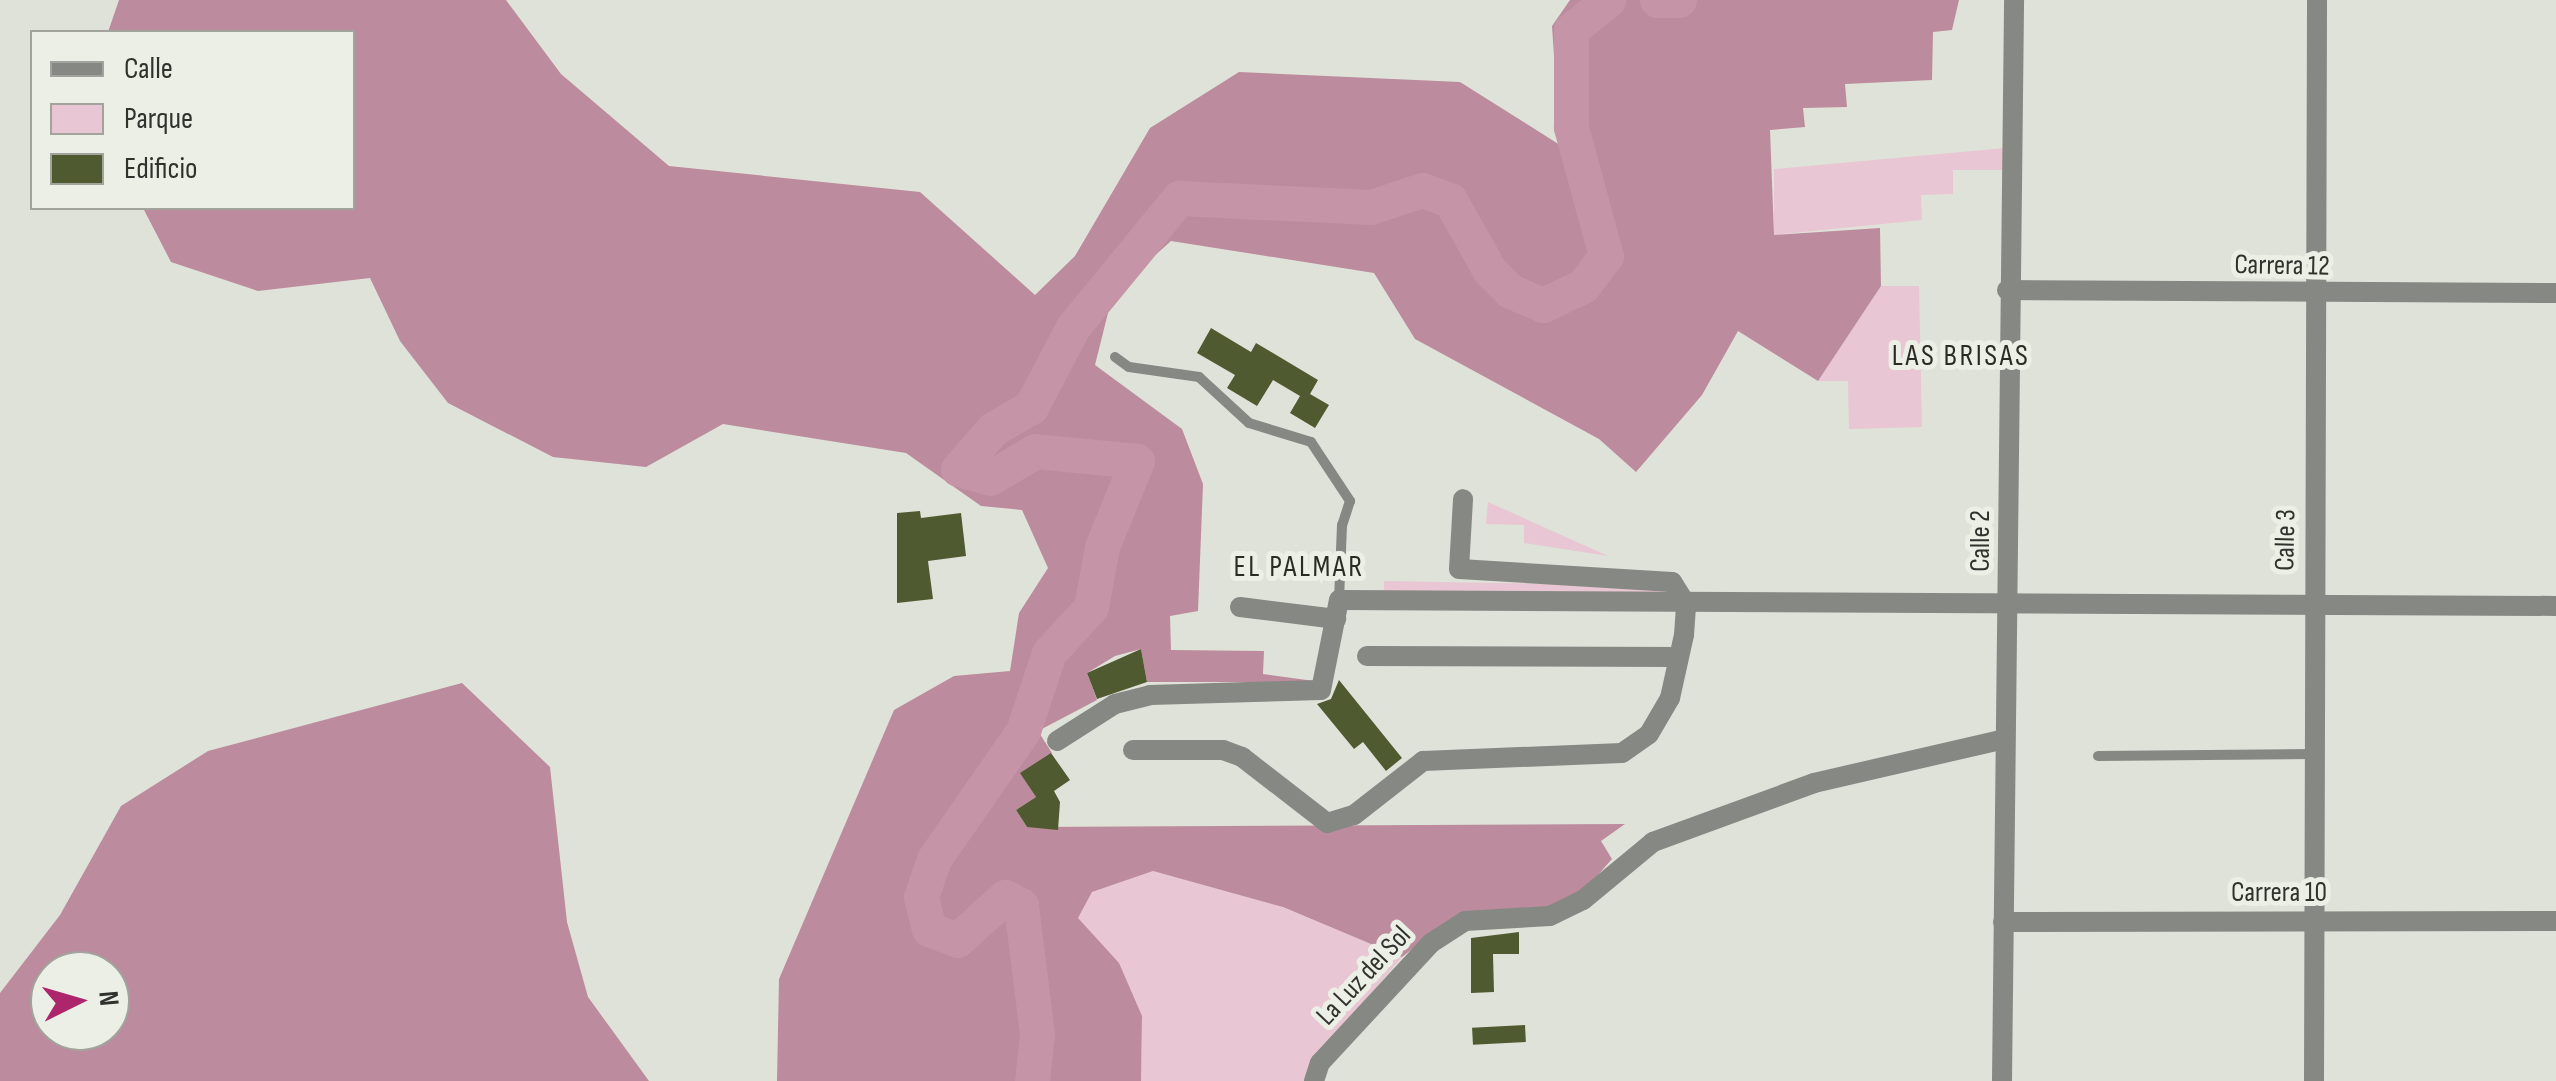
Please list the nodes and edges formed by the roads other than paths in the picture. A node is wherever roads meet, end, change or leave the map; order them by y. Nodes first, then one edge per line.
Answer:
1 (2014, 0) edge
2 (2317, 0) edge
3 (2006, 290) junction
4 (2556, 293) edge
5 (2316, 294) junction
6 (1115, 357) dead end
7 (1463, 498) dead end
8 (1686, 604) junction
9 (2009, 605) junction
10 (2556, 606) edge
11 (1240, 607) dead end
12 (2313, 608) junction
13 (1338, 610) junction
14 (1368, 656) dead end
15 (1678, 657) junction
16 (2005, 739) junction
17 (1057, 741) dead end
18 (1133, 750) dead end
19 (2314, 754) junction
20 (2098, 756) dead end
21 (2315, 920) junction
22 (2556, 921) edge
23 (2003, 922) junction
24 (1314, 1081) edge
25 (2002, 1081) edge
26 (2314, 1081) edge

1 - 3 street, Calle 2
2 - 5 street, Calle 3
3 - 5 street, Carrera 12
3 - 9 street, Calle 2
4 - 5 street, Carrera 12
5 - 12 street, Calle 3
6 - 13 lane
7 - 8 street
8 - 9 street
8 - 13 street
8 - 15 street
9 - 12 street
9 - 16 street, Calle 2
10 - 12 street
11 - 13 street
12 - 19 street, Calle 3
13 - 17 street
14 - 15 street
15 - 18 street
16 - 23 street, Calle 2
16 - 24 street, La Luz del Sol
19 - 20 lane
19 - 21 street, Calle 3
21 - 22 street, Carrera 10
21 - 23 street, Carrera 10
21 - 26 street, Calle 3
23 - 25 street, Calle 2

